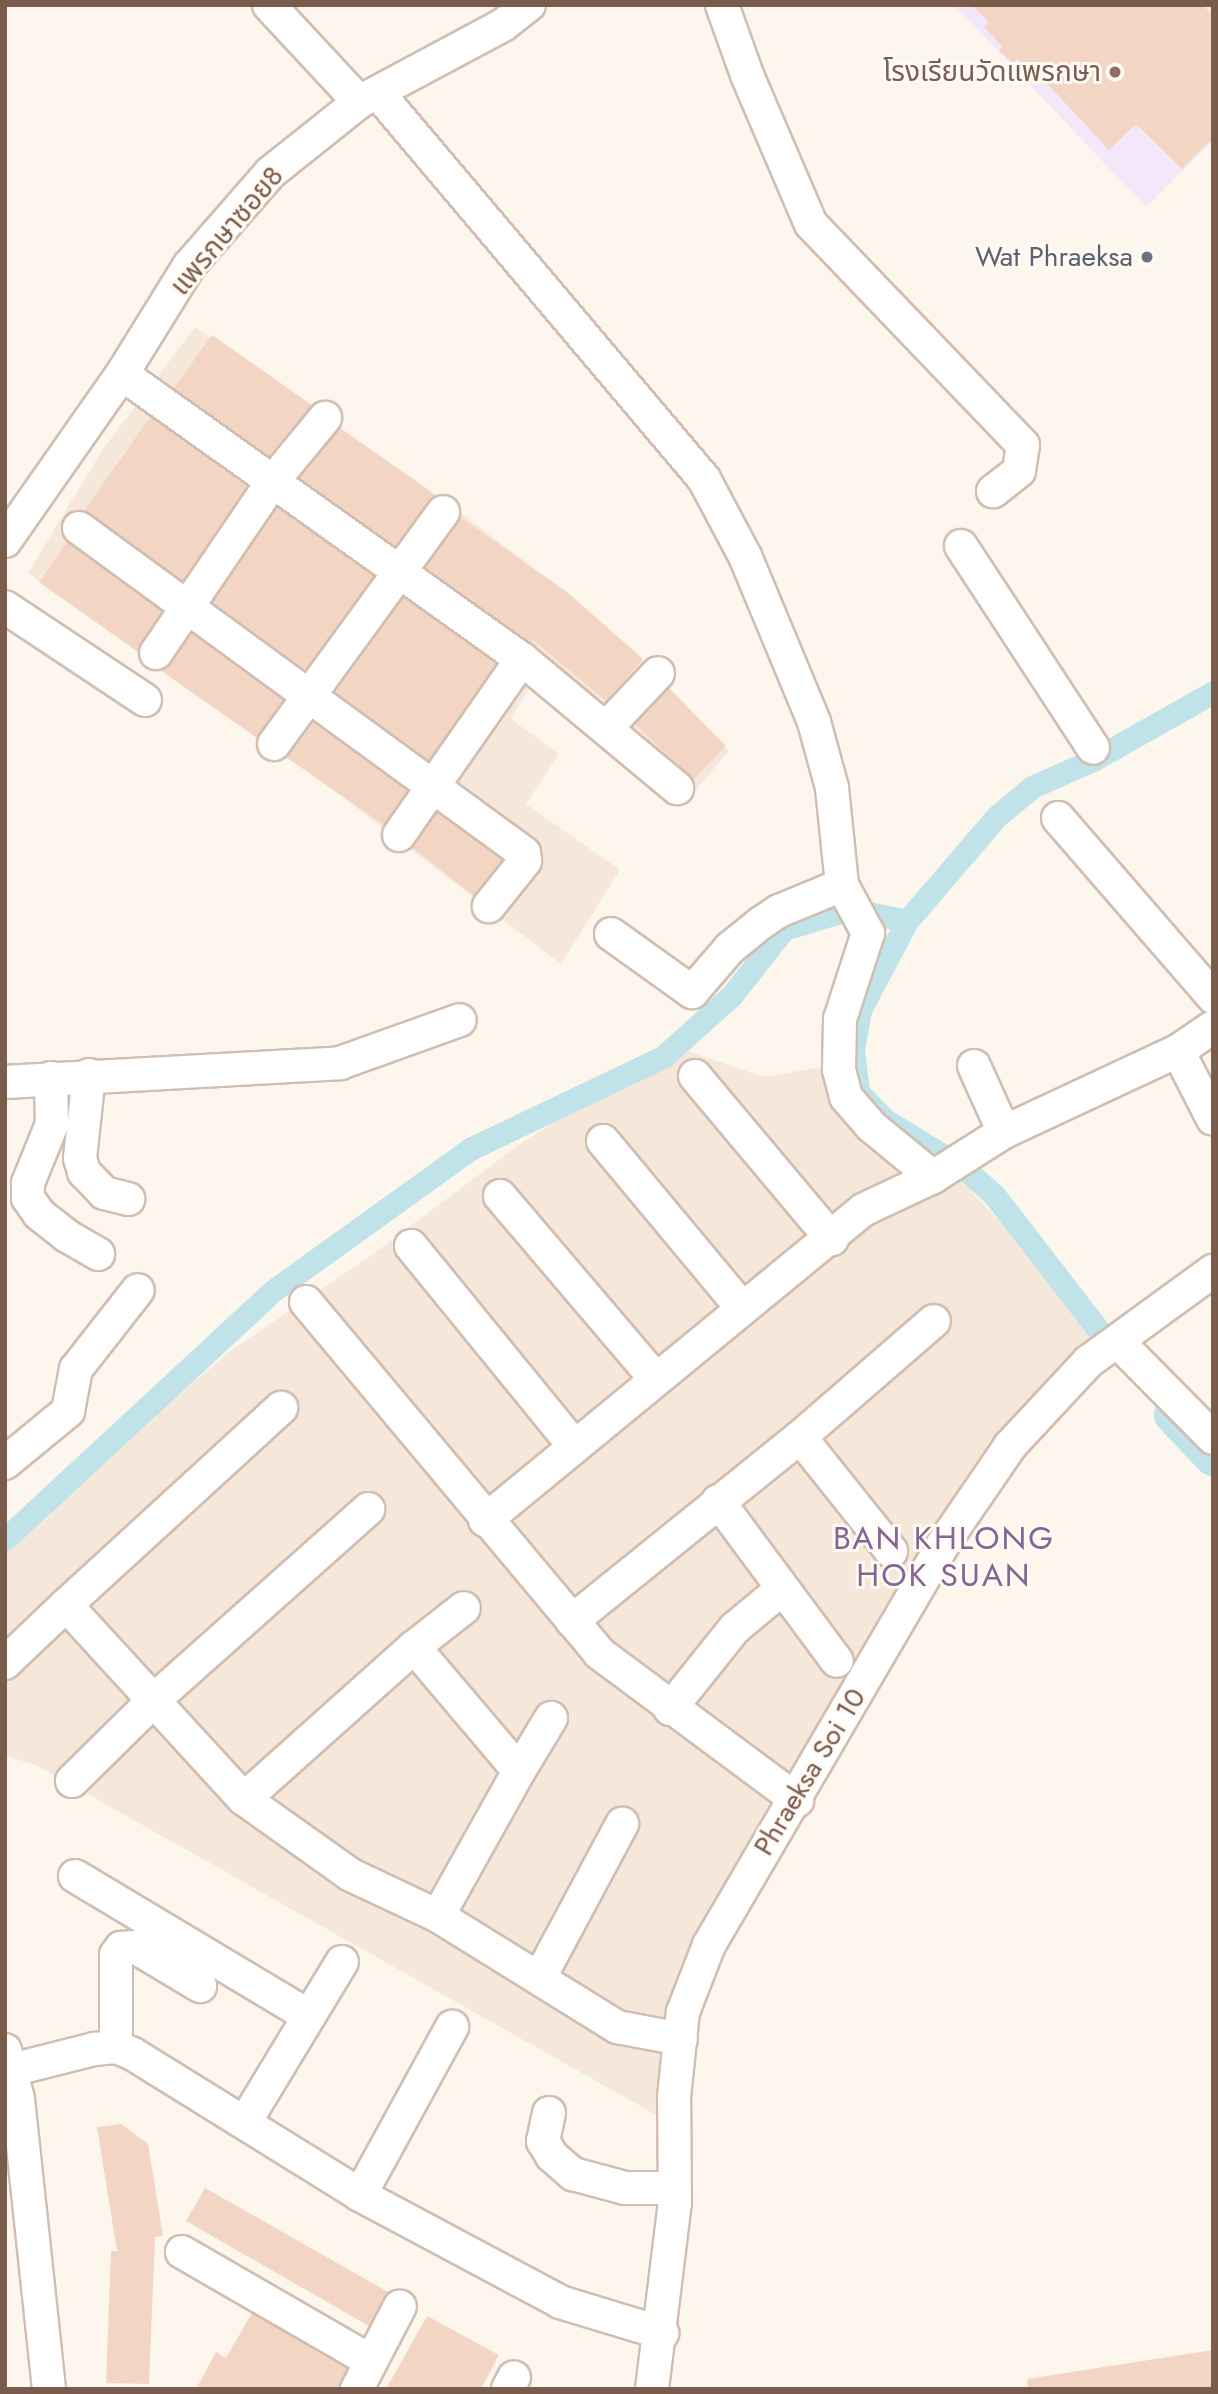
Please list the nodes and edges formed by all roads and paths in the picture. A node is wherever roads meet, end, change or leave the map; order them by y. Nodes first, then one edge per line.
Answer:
1 (269, 5) edge
2 (529, 5) edge
3 (722, 5) edge
4 (368, 98) junction
5 (122, 374) junction
6 (325, 418) dead end
7 (273, 481) junction
8 (993, 491) dead end
9 (443, 512) dead end
10 (79, 528) dead end
11 (5, 541) edge
12 (961, 546) dead end
13 (401, 572) junction
14 (5, 607) edge
15 (185, 609) junction
16 (156, 653) dead end
17 (522, 659) junction
18 (658, 673) dead end
19 (310, 696) junction
20 (145, 700) dead end
21 (607, 727) junction
22 (274, 744) dead end
23 (1093, 748) dead end
24 (435, 785) junction
25 (677, 788) dead end
26 (1058, 818) dead end
27 (399, 835) dead end
28 (852, 903) junction
29 (489, 906) dead end
30 (611, 934) dead end
31 (1213, 997) edge
32 (460, 1020) dead end
33 (1213, 1027) edge
34 (1178, 1051) junction
35 (974, 1066) dead end
36 (89, 1074) junction
37 (695, 1076) dead end
38 (51, 1078) junction
39 (5, 1082) edge
40 (1213, 1119) edge
41 (996, 1137) junction
42 (603, 1140) dead end
43 (938, 1175) junction
44 (500, 1196) dead end
45 (128, 1199) dead end
46 (832, 1239) junction
47 (411, 1245) dead end
48 (98, 1254) dead end
49 (1213, 1271) edge
50 (138, 1290) dead end
51 (306, 1302) dead end
52 (742, 1308) junction
53 (934, 1321) dead end
54 (1118, 1342) junction
55 (656, 1379) junction
56 (281, 1408) dead end
57 (800, 1437) junction
58 (1213, 1438) edge
59 (575, 1447) junction
60 (5, 1463) edge
61 (718, 1501) junction
62 (368, 1509) dead end
63 (485, 1520) junction
64 (891, 1551) dead end
65 (782, 1589) junction
66 (66, 1605) junction
67 (464, 1608) dead end
68 (572, 1621) junction
69 (414, 1647) junction
70 (837, 1661) dead end
71 (5, 1663) edge
72 (154, 1700) junction
73 (670, 1709) junction
74 (551, 1718) dead end
75 (519, 1771) junction
76 (72, 1781) dead end
77 (244, 1799) junction
78 (797, 1800) junction
79 (622, 1824) dead end
80 (75, 1876) dead end
81 (438, 1916) junction
82 (342, 1962) dead end
83 (540, 1977) junction
84 (200, 1986) dead end
85 (307, 2015) junction
86 (452, 2027) dead end
87 (681, 2039) junction
88 (116, 2047) junction
89 (8, 2060) edge
90 (549, 2113) dead end
91 (245, 2122) junction
92 (674, 2188) junction
93 (360, 2195) junction
94 (182, 2252) dead end
95 (400, 2306) dead end
96 (662, 2333) junction
97 (371, 2361) junction
98 (49, 2389) edge
99 (357, 2389) edge
100 (652, 2389) edge

1 - 4 street
2 - 4 street, แพรกษาซอย8
3 - 8 street
4 - 5 street, แพรกษาซอย8
4 - 28 street
5 - 7 street
5 - 11 street, แพรกษาซอย8
6 - 7 street
7 - 13 street
7 - 15 street
9 - 13 street
10 - 15 street
12 - 23 street
13 - 17 street
13 - 19 street
14 - 20 street
15 - 16 street
15 - 19 street
17 - 21 street
17 - 24 street
18 - 21 street
19 - 22 street
19 - 24 street
21 - 25 street
24 - 27 street
24 - 29 street
26 - 31 street
28 - 30 street
28 - 43 street
32 - 36 street
33 - 34 street
34 - 40 street
34 - 41 street
35 - 41 street
36 - 38 street
36 - 45 street
37 - 46 street
38 - 39 street
38 - 48 street
41 - 43 street
42 - 52 street
43 - 46 street
44 - 55 street
46 - 52 street
47 - 59 street
49 - 54 street, Phraeksa Soi 10
50 - 60 street
51 - 63 street
52 - 55 street
53 - 57 street
54 - 58 street
54 - 78 street, Phraeksa Soi 10
55 - 59 street
56 - 66 street
57 - 61 street
57 - 64 street
59 - 63 street
61 - 65 street
61 - 68 street
62 - 72 street
63 - 68 street
65 - 70 street
65 - 73 street
66 - 71 street
66 - 72 street
67 - 69 street
68 - 73 street
69 - 75 street
69 - 77 street
72 - 76 street
72 - 77 street
73 - 78 street
74 - 75 street
75 - 81 street
77 - 81 street
78 - 87 street, Phraeksa Soi 10
79 - 83 street
80 - 85 street
81 - 83 street
82 - 85 street
83 - 87 street
84 - 88 street
85 - 91 street
86 - 93 street
87 - 92 street, Phraeksa Soi 10
88 - 89 street
88 - 91 street
89 - 98 street
90 - 92 street
91 - 93 street
92 - 96 street, Phraeksa Soi 10
93 - 96 street
94 - 97 street
95 - 97 street
96 - 100 street, Phraeksa Soi 10
97 - 99 street

